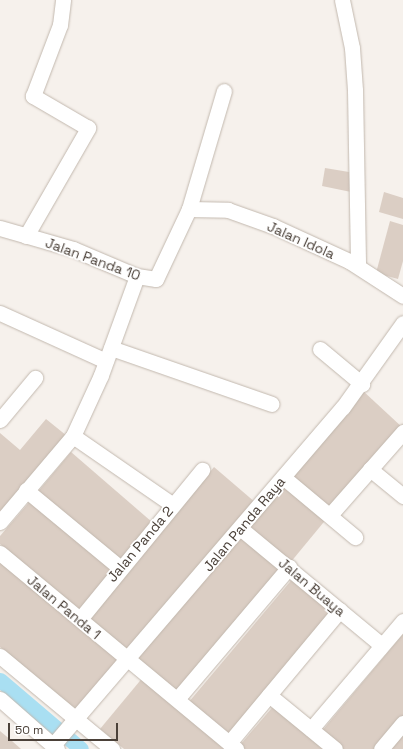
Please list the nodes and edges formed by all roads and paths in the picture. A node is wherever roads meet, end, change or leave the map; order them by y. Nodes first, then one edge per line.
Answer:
1 (63, 0) edge
2 (342, 0) edge
3 (224, 91) dead end
4 (189, 209) junction
5 (0, 228) edge
6 (26, 236) junction
7 (358, 266) junction
8 (136, 276) junction
9 (403, 296) edge
10 (0, 313) edge
11 (403, 323) edge
12 (320, 349) dead end
13 (108, 354) junction
14 (35, 378) dead end
15 (362, 384) junction
16 (272, 404) dead end
17 (0, 420) edge
18 (403, 432) edge
19 (73, 436) junction
20 (202, 470) dead end
21 (370, 470) junction
22 (283, 477) junction
23 (26, 490) junction
24 (403, 496) edge
25 (173, 505) junction
26 (330, 516) junction
27 (0, 522) edge
28 (240, 528) junction
29 (355, 537) dead end
30 (0, 553) edge
31 (119, 567) junction
32 (289, 567) junction
33 (340, 610) junction
34 (80, 619) junction
35 (403, 621) edge
36 (380, 648) junction
37 (0, 656) edge
38 (127, 661) junction
39 (269, 695) junction
40 (178, 698) junction
41 (0, 700) edge
42 (76, 721) junction
43 (403, 723) edge
44 (312, 729) junction
45 (55, 745) edge
46 (232, 746) edge
47 (112, 749) edge
48 (335, 749) edge
49 (381, 749) edge

1 - 6 street
2 - 7 street
3 - 4 street
4 - 7 street, Jalan Idola
4 - 8 street, Jalan Panda 10
5 - 6 street, Jalan Panda 10
6 - 8 street, Jalan Panda 10
7 - 9 street, Jalan Idola
8 - 13 street
10 - 13 street
11 - 15 street, Jalan Panda Raya
12 - 15 street
13 - 16 street
13 - 19 street
14 - 17 street
15 - 22 street, Jalan Panda Raya
18 - 21 street
19 - 23 street
19 - 25 street
20 - 25 street, Jalan Panda 2
21 - 24 street
21 - 26 street
22 - 26 street
22 - 28 street, Jalan Panda Raya
23 - 27 street
23 - 31 street
25 - 31 street, Jalan Panda 2
26 - 29 street
28 - 32 street, Jalan Buaya
28 - 38 street, Jalan Panda Raya
30 - 34 street, Jalan Panda 1
31 - 34 street, Jalan Panda 2
32 - 33 street, Jalan Buaya
32 - 40 street
33 - 36 street, Jalan Buaya
33 - 39 street
34 - 38 street, Jalan Panda 1
35 - 36 street
36 - 44 street
37 - 42 street
38 - 40 street, Jalan Panda 1
38 - 42 street, Jalan Panda Raya
39 - 44 street
39 - 46 street
40 - 46 street, Jalan Panda 1
41 - 45 street
42 - 45 street, Jalan Panda Raya
42 - 47 street
43 - 49 street
44 - 48 street

